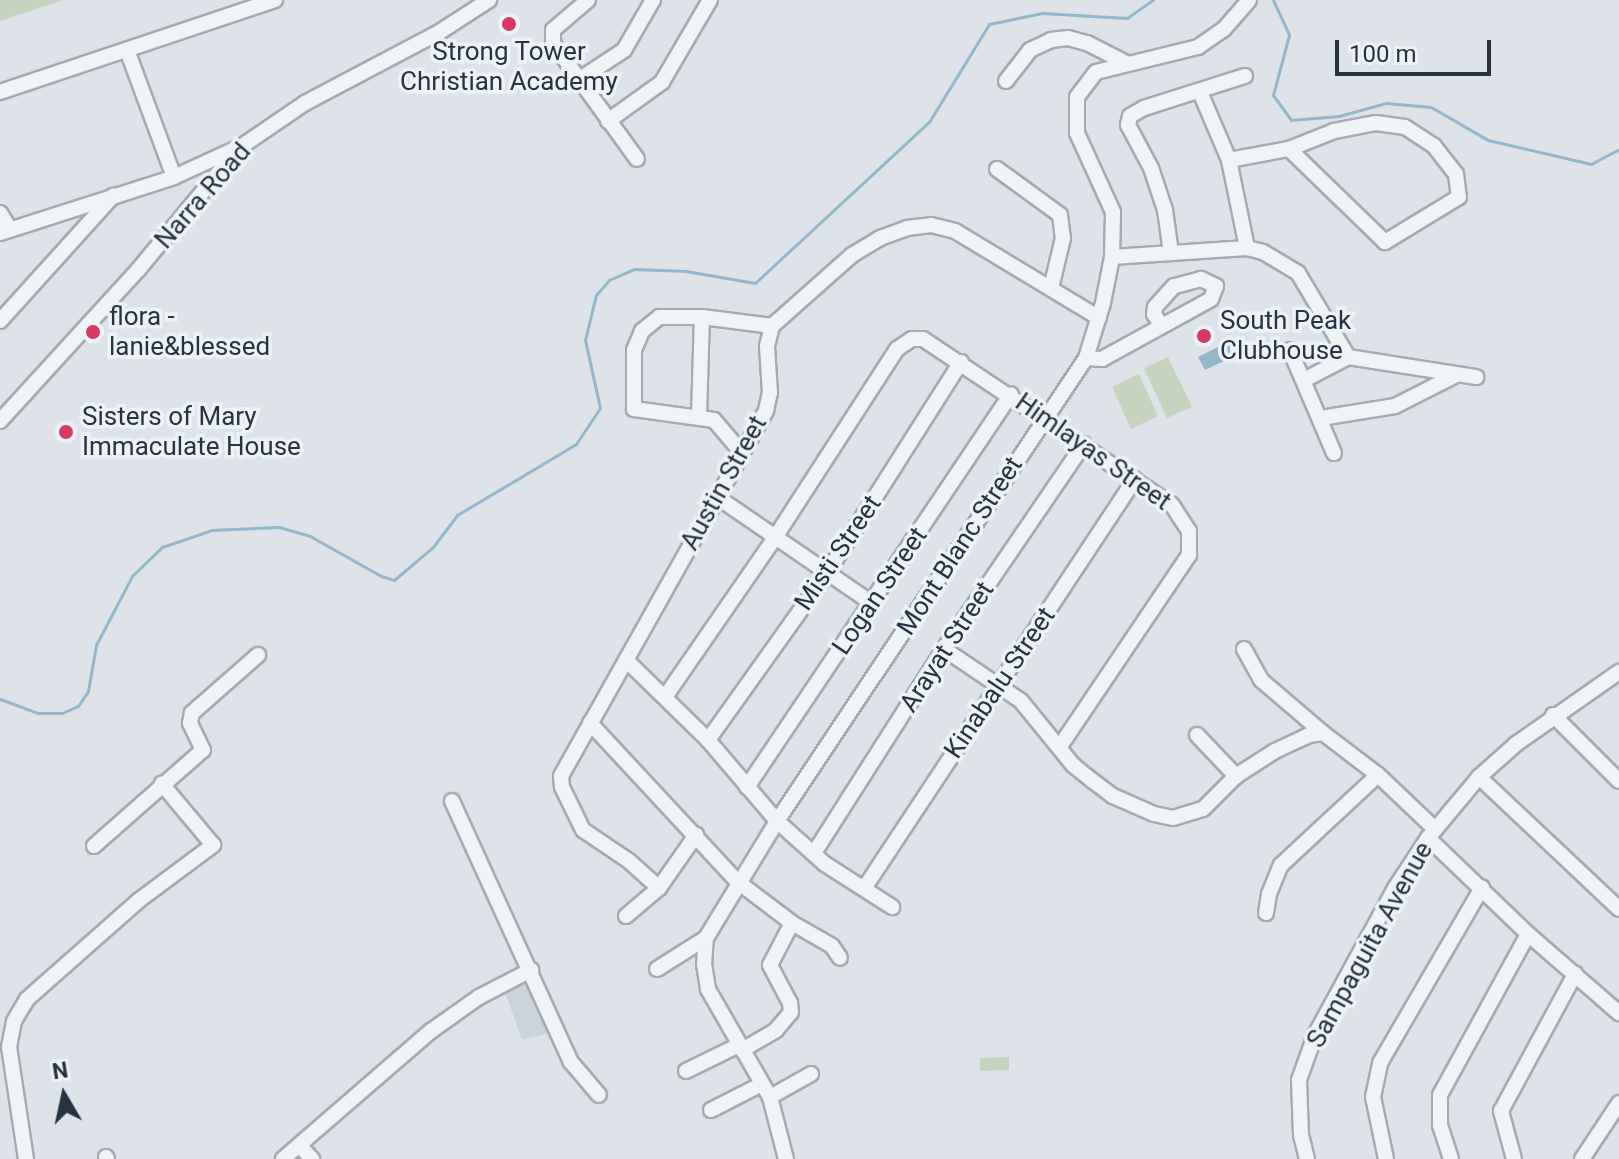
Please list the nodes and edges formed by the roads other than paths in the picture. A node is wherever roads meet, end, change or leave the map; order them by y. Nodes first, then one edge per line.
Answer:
1 (275, 0) edge
2 (489, 0) edge
3 (588, 0) edge
4 (653, 0) edge
5 (710, 0) edge
6 (1249, 0) edge
7 (127, 50) junction
8 (1126, 63) junction
9 (1245, 76) dead end
10 (580, 79) junction
11 (1006, 81) dead end
12 (0, 92) edge
13 (1200, 92) junction
14 (608, 121) junction
15 (239, 148) junction
16 (1289, 149) junction
17 (637, 159) dead end
18 (1229, 160) junction
19 (997, 169) dead end
20 (174, 177) junction
21 (113, 196) junction
22 (0, 213) edge
23 (5, 231) edge
24 (1247, 248) junction
25 (1171, 253) junction
26 (1112, 257) junction
27 (1051, 288) junction
28 (702, 317) junction
29 (1099, 318) junction
30 (0, 321) edge
31 (1161, 325) dead end
32 (772, 326) junction
33 (1290, 350) dead end
34 (1348, 357) junction
35 (1086, 358) junction
36 (961, 362) junction
37 (1457, 374) junction
38 (1476, 377) dead end
39 (1306, 379) junction
40 (1011, 394) junction
41 (699, 416) junction
42 (1045, 417) junction
43 (1321, 418) junction
44 (0, 421) edge
45 (1084, 444) junction
46 (742, 453) junction
47 (1334, 453) dead end
48 (1135, 479) junction
49 (717, 497) junction
50 (776, 536) junction
51 (827, 573) junction
52 (872, 603) junction
53 (944, 649) junction
54 (1244, 649) dead end
55 (258, 655) dead end
56 (626, 660) junction
57 (1619, 672) edge
58 (1000, 683) junction
59 (665, 697) junction
60 (1553, 715) junction
61 (590, 723) junction
62 (1323, 733) junction
63 (1197, 735) dead end
64 (708, 740) junction
65 (1060, 746) junction
66 (1378, 775) junction
67 (1236, 776) junction
68 (1479, 777) junction
69 (1619, 781) edge
70 (162, 784) junction
71 (747, 787) junction
72 (452, 801) dead end
73 (777, 821) junction
74 (1431, 833) junction
75 (696, 835) junction
76 (94, 846) dead end
77 (814, 853) junction
78 (738, 882) junction
79 (865, 887) junction
80 (659, 888) junction
81 (1482, 888) junction
82 (892, 907) dead end
83 (1619, 909) edge
84 (1266, 913) dead end
85 (626, 916) dead end
86 (792, 923) junction
87 (1528, 934) junction
88 (706, 938) junction
89 (840, 958) dead end
90 (657, 969) dead end
91 (531, 970) junction
92 (1575, 974) junction
93 (1619, 1013) edge
94 (740, 1047) junction
95 (686, 1071) dead end
96 (811, 1074) dead end
97 (766, 1090) junction
98 (599, 1095) dead end
99 (1619, 1103) edge
100 (711, 1110) dead end
101 (300, 1146) junction
102 (26, 1159) edge
103 (283, 1159) edge
104 (312, 1159) edge
105 (786, 1159) edge
106 (1307, 1159) edge
107 (1386, 1159) edge
108 (1451, 1159) edge
109 (1514, 1159) edge
110 (1582, 1159) edge

1 - 7 street
2 - 15 street, Narra Road
3 - 10 street
4 - 10 street
5 - 14 street
6 - 8 street, Mont Blanc Street
7 - 12 street
7 - 20 street
8 - 11 street
8 - 26 street, Mont Blanc Street
9 - 13 street
10 - 14 street
13 - 18 street
13 - 25 street
14 - 17 street
15 - 20 street
15 - 44 street, Narra Road
16 - 16 street
16 - 18 street
18 - 24 street
19 - 27 street
20 - 21 street
21 - 23 street
21 - 30 street
22 - 23 street
24 - 25 street
24 - 34 street
25 - 26 street
26 - 29 street, Mont Blanc Street
27 - 29 street
27 - 32 street
28 - 32 street
28 - 41 street
28 - 41 street
29 - 35 street, Mont Blanc Street
31 - 35 street
32 - 46 street, Austin Street
33 - 39 street
34 - 37 street
34 - 39 street
35 - 42 street, Mont Blanc Street
36 - 40 street, Himlayas Street
36 - 50 street, Himlayas Street
36 - 51 street, Misti Street
37 - 38 street
37 - 43 street
39 - 43 street
40 - 42 street, Himlayas Street
40 - 52 street, Logan Street
41 - 46 street
42 - 45 street, Himlayas Street
42 - 73 street, Mont Blanc Street
43 - 47 street
45 - 48 street, Himlayas Street
45 - 53 street, Arayat Street
46 - 49 street, Austin Street
48 - 58 street, Kinabalu Street
48 - 65 street, Himlayas Street
49 - 50 street
49 - 56 street, Austin Street
50 - 51 street
50 - 59 street, Himlayas Street
51 - 52 street
51 - 64 street, Misti Street
52 - 71 street, Logan Street
53 - 58 street
53 - 77 street, Arayat Street
54 - 62 street
55 - 70 street
56 - 59 street
56 - 61 street, Austin Street
57 - 60 street, Sampaguita Avenue
58 - 65 street
58 - 79 street, Kinabalu Street
59 - 64 street
60 - 68 street, Sampaguita Avenue
60 - 69 street
61 - 75 street
61 - 80 street, Austin Street
62 - 66 street
62 - 67 street
63 - 67 street
64 - 71 street
65 - 67 street
66 - 74 street
66 - 84 street
68 - 74 street, Sampaguita Avenue
68 - 83 street
70 - 76 street
70 - 102 street
71 - 73 street
72 - 91 street
73 - 77 street
73 - 78 street, Mont Blanc Street
74 - 81 street
74 - 106 street, Sampaguita Avenue
75 - 78 street
75 - 80 street
77 - 79 street
78 - 86 street
78 - 88 street, Mont Blanc Street
79 - 82 street
80 - 85 street
81 - 87 street
81 - 107 street
86 - 89 street
86 - 94 street
87 - 92 street
87 - 108 street
88 - 90 street
88 - 94 street, Mont Blanc Street
91 - 98 street
91 - 101 street
92 - 93 street
92 - 109 street
94 - 95 street
94 - 97 street, Mont Blanc Street
96 - 97 street
97 - 100 street
97 - 105 street, Mont Blanc Street
99 - 110 street
101 - 103 street
101 - 104 street

